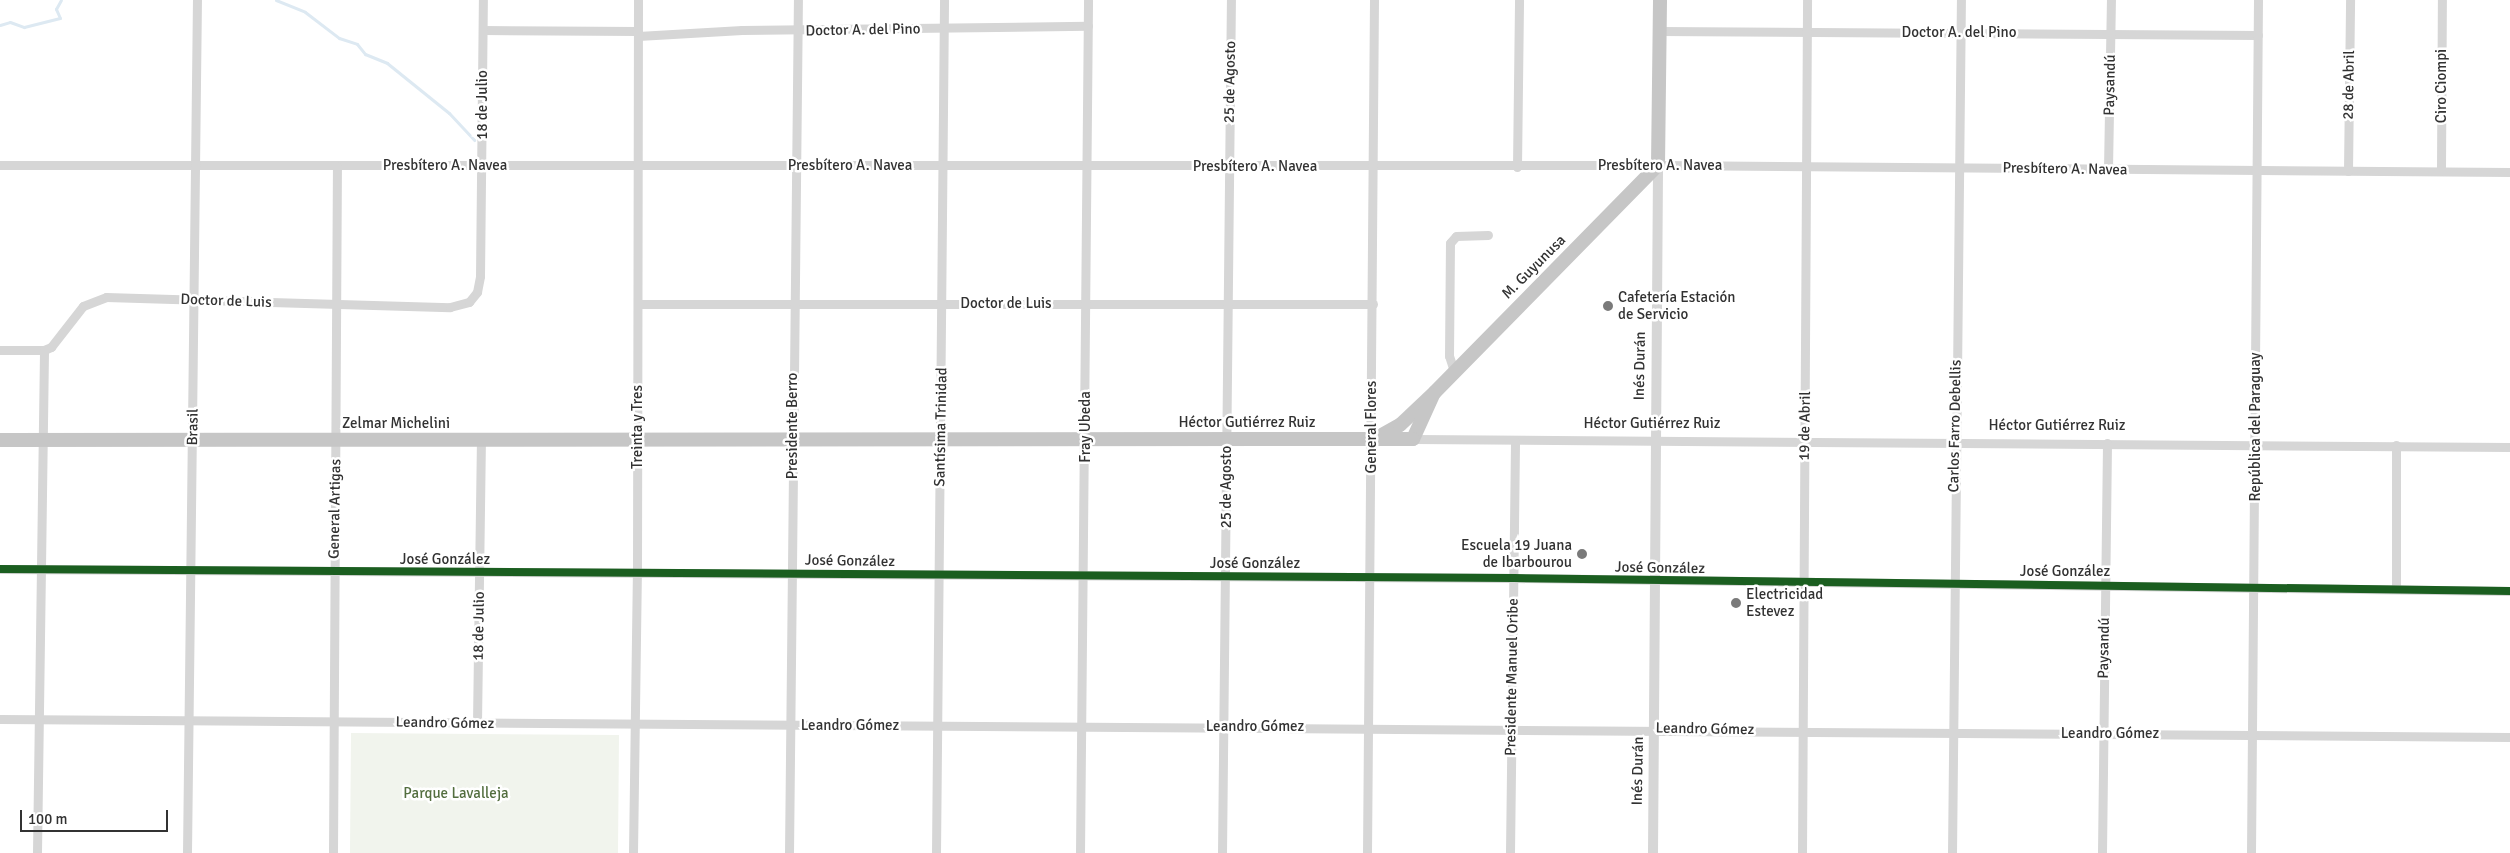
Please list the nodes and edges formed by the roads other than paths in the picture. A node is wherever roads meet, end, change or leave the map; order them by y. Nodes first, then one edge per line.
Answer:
1 (197, 0) edge
2 (482, 0) edge
3 (638, 0) edge
4 (798, 0) edge
5 (944, 0) edge
6 (1088, 0) edge
7 (1231, 0) edge
8 (1374, 0) edge
9 (1519, 0) edge
10 (1660, 0) edge
11 (1807, 0) edge
12 (1961, 0) edge
13 (2111, 0) edge
14 (2258, 0) edge
15 (2350, 0) edge
16 (2442, 0) edge
17 (1088, 26) junction
18 (944, 28) junction
19 (483, 30) junction
20 (798, 31) junction
21 (1660, 31) junction
22 (1807, 32) junction
23 (638, 33) junction
24 (1960, 33) junction
25 (2111, 34) junction
26 (2258, 35) junction
27 (0, 165) edge
28 (638, 165) junction
29 (1658, 165) junction
30 (195, 166) junction
31 (337, 166) junction
32 (483, 166) junction
33 (796, 166) junction
34 (943, 166) junction
35 (1229, 166) junction
36 (1808, 166) junction
37 (1087, 167) junction
38 (1373, 167) junction
39 (1517, 167) junction
40 (1958, 168) junction
41 (2108, 170) junction
42 (2257, 170) junction
43 (2348, 170) junction
44 (2441, 171) junction
45 (2510, 172) edge
46 (1488, 235) dead end
47 (474, 298) joint
48 (194, 300) junction
49 (639, 304) junction
50 (794, 304) junction
51 (942, 304) junction
52 (1086, 304) junction
53 (1229, 304) junction
54 (1373, 304) junction
55 (336, 305) junction
56 (0, 350) edge
57 (44, 350) junction
58 (1454, 371) junction
59 (1435, 392) junction
60 (1409, 416) junction
61 (1372, 438) junction
62 (1227, 439) junction
63 (1413, 439) junction
64 (1656, 439) junction
65 (0, 440) edge
66 (41, 440) junction
67 (192, 440) junction
68 (336, 440) junction
69 (480, 440) junction
70 (638, 440) junction
71 (793, 440) junction
72 (940, 440) junction
73 (1085, 440) junction
74 (1805, 440) junction
75 (1515, 441) junction
76 (1955, 442) junction
77 (2107, 443) junction
78 (2256, 444) junction
79 (2396, 445) junction
80 (2510, 447) edge
81 (0, 569) edge
82 (40, 570) junction
83 (190, 572) junction
84 (335, 573) junction
85 (637, 573) junction
86 (480, 574) junction
87 (792, 574) junction
88 (939, 576) junction
89 (1085, 576) junction
90 (1370, 577) junction
91 (1226, 578) junction
92 (1514, 578) junction
93 (1655, 582) junction
94 (1804, 584) junction
95 (1953, 585) junction
96 (2105, 586) junction
97 (2254, 588) junction
98 (2396, 589) junction
99 (2510, 591) edge
100 (0, 719) edge
101 (38, 720) junction
102 (188, 722) junction
103 (333, 722) junction
104 (477, 723) junction
105 (636, 724) junction
106 (790, 725) junction
107 (939, 726) junction
108 (1084, 726) junction
109 (1224, 727) junction
110 (1369, 728) junction
111 (1511, 728) junction
112 (1654, 729) junction
113 (1803, 730) junction
114 (1953, 732) junction
115 (2102, 734) junction
116 (2252, 734) junction
117 (2510, 736) edge
118 (37, 853) edge
119 (187, 853) edge
120 (333, 853) edge
121 (633, 853) edge
122 (789, 853) edge
123 (936, 853) edge
124 (1080, 853) edge
125 (1222, 853) edge
126 (1367, 853) edge
127 (1510, 853) edge
128 (1653, 853) edge
129 (1802, 853) edge
130 (1952, 853) edge
131 (2102, 853) edge
132 (2251, 853) edge

1 - 30 street, Brasil
2 - 19 street, 18 de Julio
3 - 23 street, Treinta y Tres
4 - 20 street, Presidente Berro
5 - 18 street, Santísima Trinidad
6 - 17 street, Fray Ubeda
7 - 35 street, 25 de Agosto
8 - 38 street, General Flores
9 - 39 street
10 - 21 highway, Inés Durán
11 - 22 street, 19 de Abril
12 - 24 street, Carlos Farro Debellis
13 - 25 street, Paysandú
14 - 26 street, República del Paraguay
15 - 43 street, 28 de Abril
16 - 44 street, Ciro Ciompi
17 - 18 street, Doctor A. del Pino
17 - 37 street, Fray Ubeda
18 - 20 street, Doctor A. del Pino
18 - 34 street, Santísima Trinidad
19 - 23 street, Doctor A. del Pino
19 - 32 street, 18 de Julio
20 - 23 street, Doctor A. del Pino
20 - 33 street, Presidente Berro
21 - 22 street, Doctor A. del Pino
21 - 29 highway, Inés Durán
22 - 24 street, Doctor A. del Pino
22 - 36 street, 19 de Abril
23 - 28 street, Treinta y Tres
24 - 25 street, Doctor A. del Pino
24 - 40 street, Carlos Farro Debellis
25 - 26 street, Doctor A. del Pino
25 - 41 street, Paysandú
26 - 42 street, República del Paraguay
27 - 30 street, Presbítero A. Navea
28 - 32 street, Presbítero A. Navea
28 - 33 street, Presbítero A. Navea
28 - 49 street, Treinta y Tres
29 - 36 street, Presbítero A. Navea
29 - 39 street, Presbítero A. Navea
29 - 58 highway, M. Guyunusa
29 - 64 street, Inés Durán
30 - 31 street, Presbítero A. Navea
30 - 48 street, Brasil
31 - 32 street, Presbítero A. Navea
31 - 55 street, General Artigas
32 - 47 street, 18 de Julio
33 - 34 street, Presbítero A. Navea
33 - 50 street, Presidente Berro
34 - 37 street, Presbítero A. Navea
34 - 51 street, Santísima Trinidad
35 - 37 street, Presbítero A. Navea
35 - 38 street, Presbítero A. Navea
35 - 53 street, 25 de Agosto
36 - 40 street, Presbítero A. Navea
36 - 74 street, 19 de Abril
37 - 52 street, Fray Ubeda
38 - 39 street, Presbítero A. Navea
38 - 54 street, General Flores
40 - 41 street, Presbítero A. Navea
40 - 76 street, Carlos Farro Debellis
41 - 42 street, Presbítero A. Navea
42 - 43 street, Presbítero A. Navea
42 - 78 street, República del Paraguay
43 - 44 street, Presbítero A. Navea
44 - 45 street, Presbítero A. Navea
46 - 58 street
47 - 55 street, Doctor de Luis
48 - 55 street, Doctor de Luis
48 - 57 street, Doctor de Luis
48 - 67 street, Brasil
49 - 50 street, Doctor de Luis
49 - 70 street, Treinta y Tres
50 - 51 street, Doctor de Luis
50 - 71 street, Presidente Berro
51 - 52 street, Doctor de Luis
51 - 72 street, Santísima Trinidad
52 - 53 street, Doctor de Luis
52 - 73 street, Fray Ubeda
53 - 54 street, Doctor de Luis
53 - 62 street, 25 de Agosto
54 - 61 street, General Flores
55 - 68 street, General Artigas
56 - 57 street
57 - 66 street
58 - 59 highway, M. Guyunusa
59 - 60 highway, M. Guyunusa
59 - 63 highway, M. Guyunusa
60 - 61 highway, M. Guyunusa
60 - 63 highway
61 - 62 highway, Héctor Gutiérrez Ruiz
61 - 63 highway, Héctor Gutiérrez Ruiz
61 - 90 street, General Flores
62 - 73 highway, Héctor Gutiérrez Ruiz
62 - 91 street, 25 de Agosto
63 - 75 street, Héctor Gutiérrez Ruiz
64 - 74 street, Héctor Gutiérrez Ruiz
64 - 75 street, Héctor Gutiérrez Ruiz
64 - 93 street, Inés Durán
65 - 66 highway, Zelmar Michelini
66 - 67 highway, Zelmar Michelini
66 - 82 street
67 - 68 highway, Zelmar Michelini
67 - 83 street, Brasil
68 - 69 highway, Zelmar Michelini
68 - 84 street, General Artigas
69 - 70 highway, Zelmar Michelini
69 - 86 street, 18 de Julio
70 - 71 highway, Zelmar Michelini
70 - 85 street, Treinta y Tres
71 - 72 highway, Héctor Gutiérrez Ruiz
71 - 87 street, Presidente Berro
72 - 73 highway, Héctor Gutiérrez Ruiz
72 - 88 street, Santísima Trinidad
73 - 89 street, Fray Ubeda
74 - 76 street, Héctor Gutiérrez Ruiz
74 - 94 street, 19 de Abril
75 - 92 street, Presidente Manuel Oribe
76 - 77 street, Héctor Gutiérrez Ruiz
76 - 95 street, Carlos Farro Debellis
77 - 78 street, Héctor Gutiérrez Ruiz
77 - 96 street, Paysandú
78 - 79 street, Héctor Gutiérrez Ruiz
78 - 97 street, República del Paraguay
79 - 80 street, Héctor Gutiérrez Ruiz
79 - 98 street
81 - 82 street, José González
82 - 83 street, José González
82 - 101 street
83 - 84 street, José González
83 - 102 street, Brasil
84 - 86 street, José González
84 - 103 street, General Artigas
85 - 86 street, José González
85 - 87 street, José González
85 - 105 street, Treinta y Tres
86 - 104 street, 18 de Julio
87 - 88 street, José González
87 - 106 street, Presidente Berro
88 - 89 street, José González
88 - 107 street, Santísima Trinidad
89 - 91 street, José González
89 - 108 street, Fray Ubeda
90 - 91 street, José González
90 - 92 street, José González
90 - 110 street, General Flores
91 - 109 street, 25 de Agosto
92 - 93 street, José González
92 - 111 street, Presidente Manuel Oribe
93 - 94 street, José González
93 - 112 street, Inés Durán
94 - 95 street, José González
94 - 113 street, 19 de Abril
95 - 96 street, José González
95 - 114 street, Carlos Farro Debellis
96 - 97 street, José González
96 - 115 street, Paysandú
97 - 98 street, José González
97 - 116 street, República del Paraguay
98 - 99 street, José González
100 - 101 street, Leandro Gómez
101 - 102 street, Leandro Gómez
101 - 118 street
102 - 103 street, Leandro Gómez
102 - 119 street, Brasil
103 - 104 street, Leandro Gómez
103 - 120 street, General Artigas
104 - 105 street, Leandro Gómez
105 - 106 street, Leandro Gómez
105 - 121 street, Treinta y Tres
106 - 107 street, Leandro Gómez
106 - 122 street, Presidente Berro
107 - 108 street, Leandro Gómez
107 - 123 street, Santísima Trinidad
108 - 109 street, Leandro Gómez
108 - 124 street, Fray Ubeda
109 - 110 street, Leandro Gómez
109 - 125 street, 25 de Agosto
110 - 111 street, Leandro Gómez
110 - 126 street, General Flores
111 - 112 street, Leandro Gómez
111 - 127 street, Presidente Manuel Oribe
112 - 113 street, Leandro Gómez
112 - 128 street, Inés Durán
113 - 114 street, Leandro Gómez
113 - 129 street, 19 de Abril
114 - 115 street, Leandro Gómez
114 - 130 street, Carlos Farro Debellis
115 - 116 street, Leandro Gómez
115 - 131 street, Paysandú
116 - 117 street, Leandro Gómez
116 - 132 street, República del Paraguay

